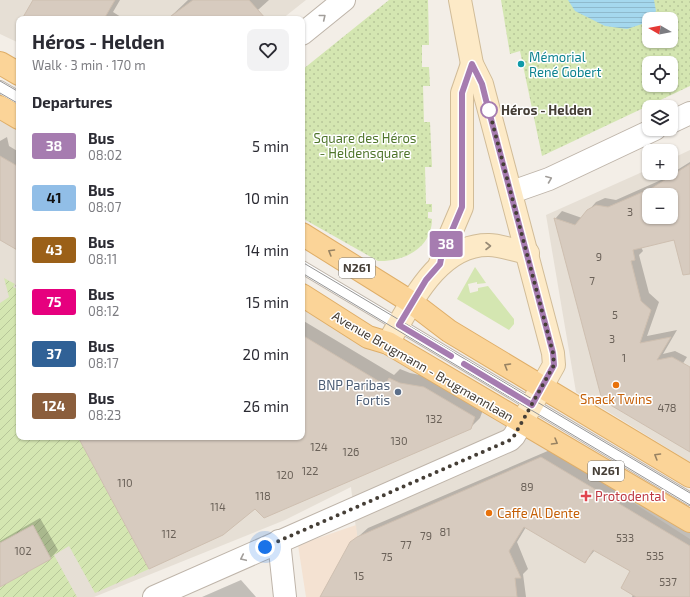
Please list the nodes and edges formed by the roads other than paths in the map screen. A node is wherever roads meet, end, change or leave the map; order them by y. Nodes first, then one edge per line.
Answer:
1 (344, 0) edge
2 (460, 0) edge
3 (305, 32) edge
4 (0, 63) edge
5 (472, 64) junction
6 (16, 72) edge
7 (0, 87) edge
8 (16, 96) edge
9 (0, 106) edge
10 (690, 113) edge
11 (16, 116) edge
12 (678, 119) edge
13 (642, 135) edge
14 (512, 192) junction
15 (305, 236) edge
16 (528, 253) junction
17 (440, 264) junction
18 (305, 269) edge
19 (305, 297) edge
20 (411, 302) junction
21 (399, 325) junction
22 (388, 343) junction
23 (532, 405) junction
24 (690, 476) edge
25 (690, 499) edge
26 (690, 521) edge
27 (278, 541) junction
28 (154, 597) edge
29 (285, 597) edge

3 -> 1 street
2 - 5 main road
4 - 6 main road
5 - 14 main road
5 - 17 main road
7 - 8 lane
9 - 11 main road
10 - 12 street
14 -> 13 street
14 - 16 main road
20 -> 15 main road, Avenue Brugmann - Brugmannlaan / N261
17 -> 16 main road
16 - 23 main road
17 - 20 main road
18 - 21 lane
19 - 22 main road, Avenue Brugmann - Brugmannlaan / N261
20 - 21 main road
23 -> 20 main road, Avenue Brugmann - Brugmannlaan / N261
21 - 22 main road
21 - 23 lane
22 - 23 main road, Avenue Brugmann - Brugmannlaan / N261
24 -> 23 main road, Avenue Brugmann - Brugmannlaan / N261
23 - 25 lane
23 -> 26 main road, Avenue Brugmann - Brugmannlaan / N261
23 - 27 street
27 -> 28 street
27 - 29 street

